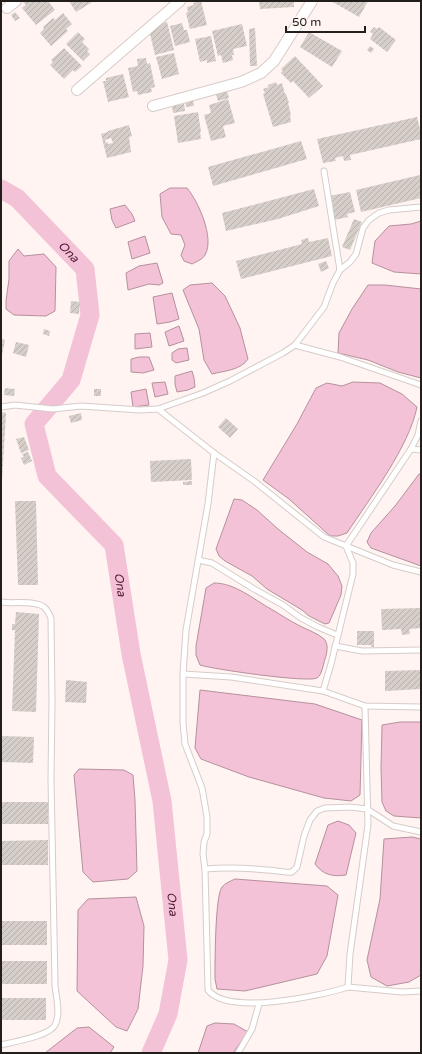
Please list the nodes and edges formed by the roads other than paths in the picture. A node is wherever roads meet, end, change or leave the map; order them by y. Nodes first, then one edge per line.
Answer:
1 (16, 1) edge
2 (180, 1) edge
3 (312, 1) edge
4 (7, 8) dead end
5 (77, 90) dead end
6 (153, 106) dead end
7 (324, 171) dead end
8 (421, 207) edge
9 (340, 270) junction
10 (295, 345) junction
11 (421, 385) edge
12 (1, 408) edge
13 (158, 409) junction
14 (421, 421) edge
15 (411, 449) junction
16 (421, 450) edge
17 (214, 453) junction
18 (346, 546) junction
19 (198, 560) junction
20 (421, 572) edge
21 (1, 602) edge
22 (337, 635) junction
23 (335, 646) junction
24 (421, 650) edge
25 (183, 674) junction
26 (323, 691) junction
27 (365, 706) junction
28 (421, 707) edge
29 (367, 809) junction
30 (421, 832) edge
31 (205, 869) junction
32 (348, 986) junction
33 (421, 991) edge
34 (259, 1004) junction
35 (1, 1045) edge
36 (238, 1053) edge

1 - 4 street
2 - 5 street
3 - 6 street
7 - 9 lane
8 - 9 lane
9 - 10 lane
10 - 11 lane
10 - 13 lane
12 - 13 lane
13 - 17 lane
14 - 15 lane
15 - 16 lane
15 - 18 lane
17 - 18 lane
17 - 19 lane
18 - 20 lane
18 - 22 lane
19 - 22 lane
19 - 25 lane
21 - 35 lane
22 - 23 lane
23 - 24 lane
23 - 26 lane
25 - 26 lane
25 - 31 lane
26 - 27 lane
27 - 28 lane
27 - 29 lane
29 - 30 lane
29 - 31 lane
29 - 32 lane
31 - 34 lane
32 - 33 lane
32 - 34 lane
34 - 36 lane

